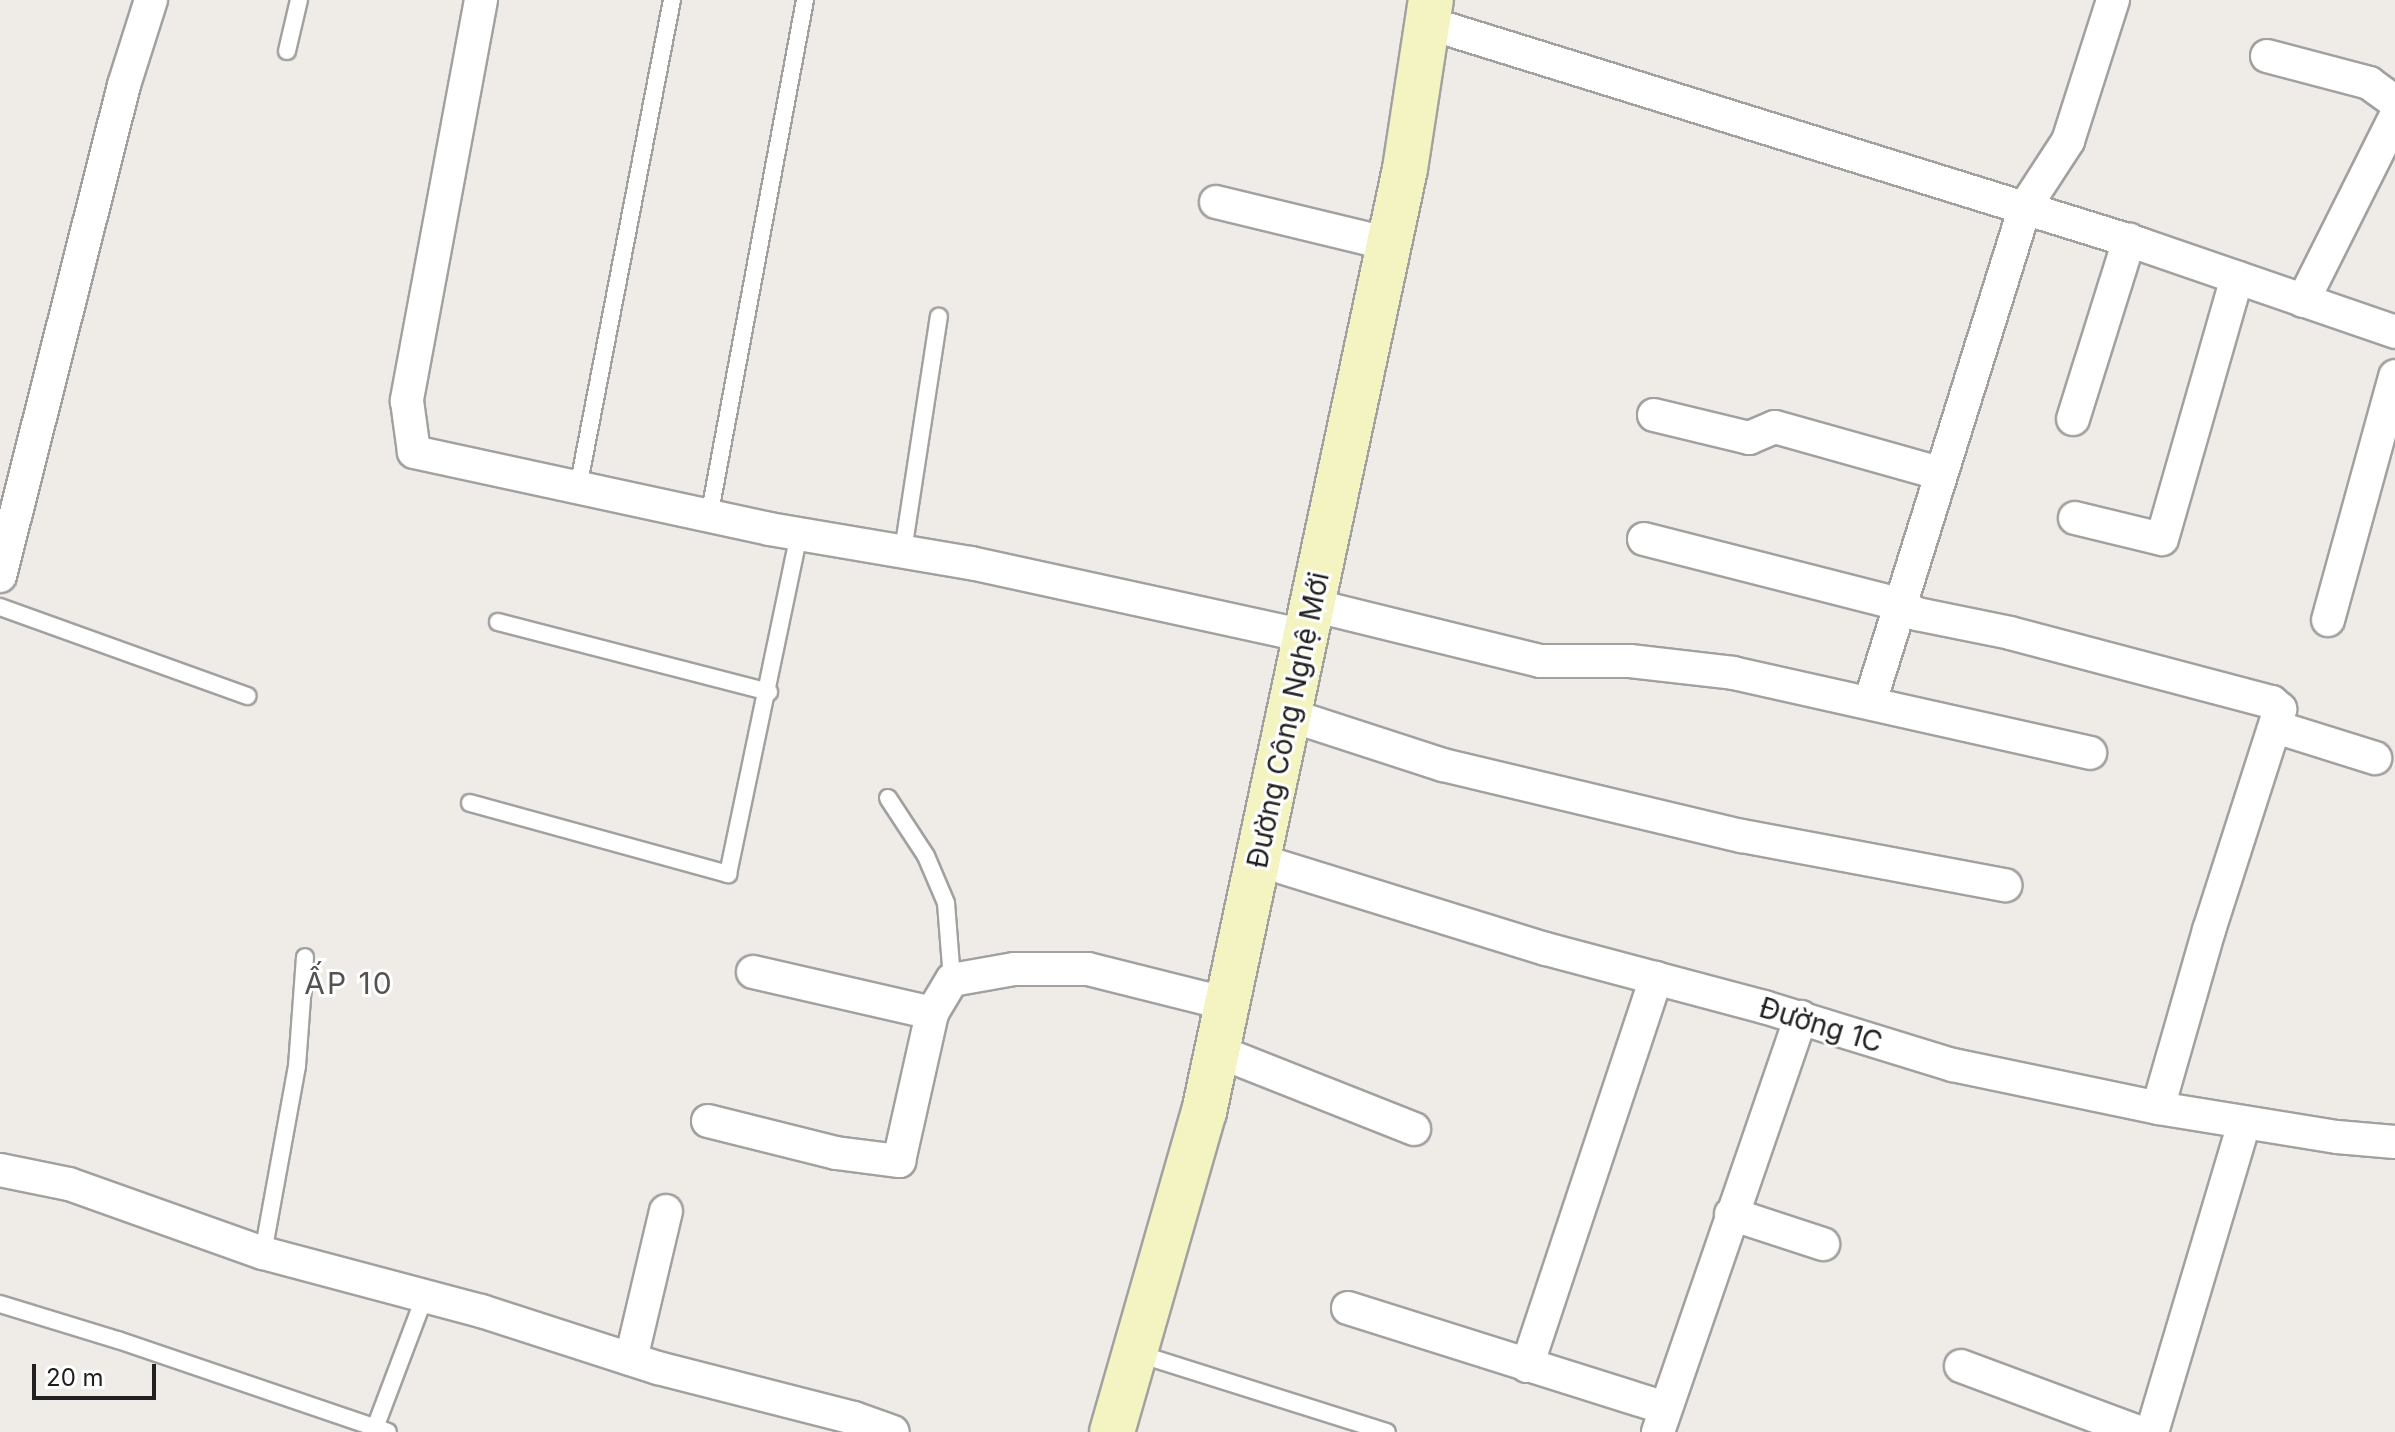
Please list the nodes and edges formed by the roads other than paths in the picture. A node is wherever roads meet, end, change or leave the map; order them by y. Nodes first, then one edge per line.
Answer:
1 (299, 0) edge
2 (481, 0) edge
3 (672, 0) edge
4 (805, 0) edge
5 (2113, 0) edge
6 (144, 2) edge
7 (1430, 11) edge
8 (287, 51) dead end
9 (2267, 56) dead end
10 (2395, 102) edge
11 (2395, 117) edge
12 (1216, 202) dead end
13 (2025, 207) junction
14 (2129, 240) junction
15 (1389, 244) junction
16 (2237, 278) junction
17 (2303, 301) junction
18 (939, 317) dead end
19 (2395, 332) edge
20 (2395, 376) edge
21 (1654, 415) dead end
22 (2073, 419) dead end
23 (1939, 473) junction
24 (578, 488) junction
25 (709, 517) junction
26 (2075, 518) dead end
27 (799, 535) junction
28 (1644, 539) dead end
29 (903, 551) junction
30 (0, 576) edge
31 (1899, 604) junction
32 (0, 607) edge
33 (2328, 620) dead end
34 (1308, 621) junction
35 (498, 622) dead end
36 (769, 692) junction
37 (247, 696) dead end
38 (1870, 702) junction
39 (1289, 715) junction
40 (2276, 727) junction
41 (2090, 753) dead end
42 (2375, 758) dead end
43 (888, 798) dead end
44 (470, 803) dead end
45 (1258, 860) junction
46 (2005, 885) dead end
47 (305, 957) dead end
48 (753, 972) dead end
49 (1656, 978) junction
50 (952, 980) junction
51 (1227, 1004) junction
52 (932, 1013) junction
53 (1801, 1017) junction
54 (1217, 1051) junction
55 (2158, 1108) junction
56 (708, 1121) dead end
57 (2244, 1123) junction
58 (1414, 1129) dead end
59 (2395, 1142) edge
60 (0, 1170) edge
61 (666, 1211) dead end
62 (1731, 1214) junction
63 (1823, 1244) dead end
64 (263, 1253) junction
65 (425, 1296) junction
66 (0, 1304) edge
67 (1348, 1308) dead end
68 (1135, 1353) junction
69 (631, 1359) junction
70 (1527, 1366) junction
71 (1961, 1366) dead end
72 (1661, 1420) edge
73 (381, 1430) edge
74 (893, 1432) edge
75 (1112, 1432) edge
76 (1387, 1432) edge
77 (2138, 1432) edge
78 (2152, 1432) edge

1 - 8 lane
2 - 24 street
3 - 24 lane
4 - 25 lane
5 - 13 street
6 - 30 street
7 - 13 street
7 - 15 street, Đường Công Nghệ Mới
9 - 10 street
11 - 17 street
12 - 15 street
13 - 14 street
13 - 23 street
14 - 16 street
14 - 22 street
15 - 34 street, Đường Công Nghệ Mới
16 - 17 street
16 - 26 street
17 - 19 street
18 - 29 lane
20 - 33 street
21 - 23 street
23 - 31 street
24 - 25 street
25 - 27 street
27 - 29 street
27 - 36 lane
28 - 31 street
29 - 34 street
31 - 38 street
31 - 40 street
32 - 37 lane
34 - 38 street
34 - 39 street, Đường Công Nghệ Mới
35 - 36 lane
36 - 44 lane
38 - 41 street
39 - 45 street, Đường Công Nghệ Mới
39 - 46 street
40 - 42 street
40 - 55 street
43 - 50 lane
45 - 49 street, Đường 1C
45 - 51 street, Đường Công Nghệ Mới
47 - 64 lane
48 - 52 street
49 - 53 street, Đường 1C
49 - 70 street
50 - 51 street
50 - 52 street
51 - 54 street, Đường Công Nghệ Mới
52 - 56 street
53 - 55 street, Đường 1C
53 - 62 street
54 - 58 street
54 - 68 street, Đường Công Nghệ Mới
55 - 57 street, Đường 1C
57 - 59 street, Đường 1C
57 - 78 street
60 - 64 street
61 - 69 street
62 - 63 street
62 - 72 street
64 - 65 street
65 - 69 street
65 - 73 lane
66 - 73 lane
67 - 70 street
68 - 75 street, Đường Công Nghệ Mới
68 - 76 lane
69 - 74 street
70 - 72 street
71 - 77 street

